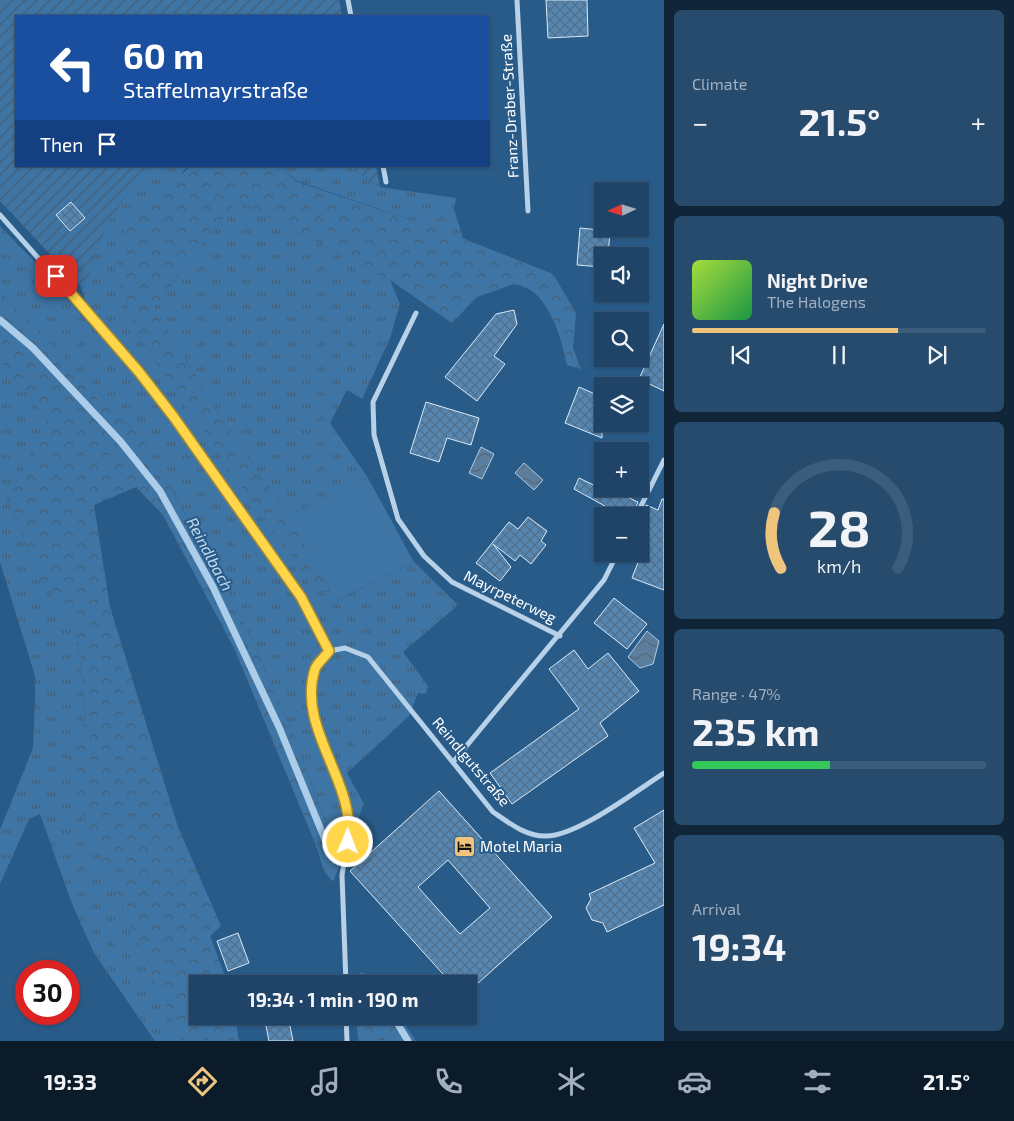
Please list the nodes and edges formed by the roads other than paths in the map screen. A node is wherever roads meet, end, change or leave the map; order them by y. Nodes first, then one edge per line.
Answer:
1 (348, 0) edge
2 (518, 0) edge
3 (351, 15) edge
4 (383, 167) edge
5 (386, 182) dead end
6 (528, 211) dead end
7 (0, 215) edge
8 (416, 313) dead end
9 (664, 460) edge
10 (640, 507) edge
11 (613, 562) edge
12 (560, 636) junction
13 (329, 651) junction
14 (454, 761) junction
15 (664, 774) edge
16 (346, 975) edge
17 (346, 1025) edge
18 (347, 1041) edge

1 - 3 street
2 - 6 street, Franz-Draber-Straße
4 - 5 street
7 - 13 street
8 - 12 street, Mayrpeterweg
9 - 10 street
11 - 12 street, Mayrpeterweg
12 - 14 street, Mayrpeterweg
13 - 14 street, Reindlgutstraße
13 - 16 street
14 - 15 street, Reindlgutstraße
17 - 18 street

